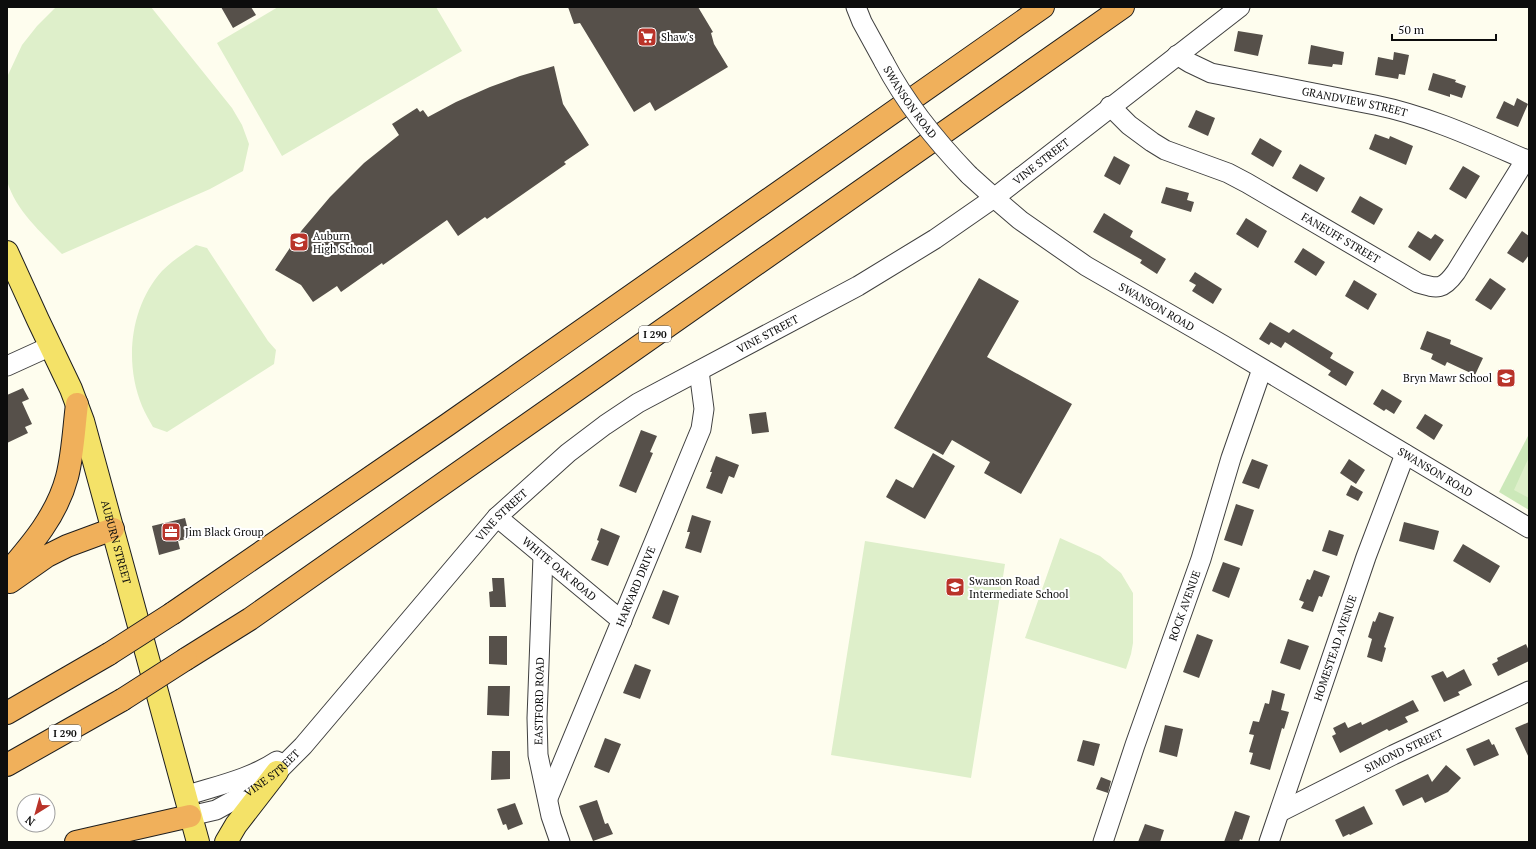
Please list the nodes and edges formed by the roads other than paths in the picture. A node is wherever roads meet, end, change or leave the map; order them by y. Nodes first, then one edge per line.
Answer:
1 (856, 7) edge
2 (1043, 7) edge
3 (1123, 7) edge
4 (1240, 7) edge
5 (1177, 55) junction
6 (1110, 106) junction
7 (1527, 160) edge
8 (994, 198) junction
9 (7, 252) edge
10 (51, 346) junction
11 (7, 366) edge
12 (1262, 369) junction
13 (699, 371) junction
14 (77, 404) junction
15 (1404, 454) junction
16 (497, 517) junction
17 (1529, 528) edge
18 (113, 529) junction
19 (543, 556) junction
20 (7, 573) edge
21 (7, 585) edge
22 (622, 621) junction
23 (1529, 691) edge
24 (337, 706) junction
25 (7, 713) edge
26 (7, 765) edge
27 (277, 772) junction
28 (548, 798) junction
29 (188, 806) junction
30 (1280, 812) junction
31 (76, 842) edge
32 (198, 842) edge
33 (226, 842) edge
34 (560, 842) edge
35 (1103, 842) edge
36 (1269, 842) edge

1 - 8 street, SWANSON ROAD, bridge
2 - 25 highway, bridge
3 - 26 highway, I 290, bridge
4 - 5 street, VINE STREET
5 - 6 street, VINE STREET
5 - 7 street, GRANDVIEW STREET
6 - 7 street, FANEUFF STREET
6 - 8 street, VINE STREET
8 - 12 street, SWANSON ROAD
8 - 13 street, VINE STREET
9 - 10 main road, AUBURN STREET
10 - 11 street
10 - 14 main road, AUBURN STREET
12 - 15 street, SWANSON ROAD
12 - 35 street, ROCK AVENUE
13 - 16 street, VINE STREET
13 - 22 street, HARVARD DRIVE
14 - 18 main road, AUBURN STREET
14 - 20 highway
15 - 17 street, SWANSON ROAD
15 - 30 street, HOMESTEAD AVENUE
16 - 19 street, WHITE OAK ROAD
16 - 24 street, VINE STREET
18 - 21 highway
18 - 29 main road, AUBURN STREET
19 - 22 street, WHITE OAK ROAD
19 - 28 street, EASTFORD ROAD
22 - 28 street, HARVARD DRIVE
23 - 30 street, SIMOND STREET
24 - 27 street, VINE STREET
24 - 29 street, VINE STREET
27 - 29 street, VINE STREET
27 - 33 main road
28 - 34 street, EASTFORD ROAD
29 - 31 highway
29 - 32 main road, AUBURN STREET
30 - 36 street, HOMESTEAD AVENUE

